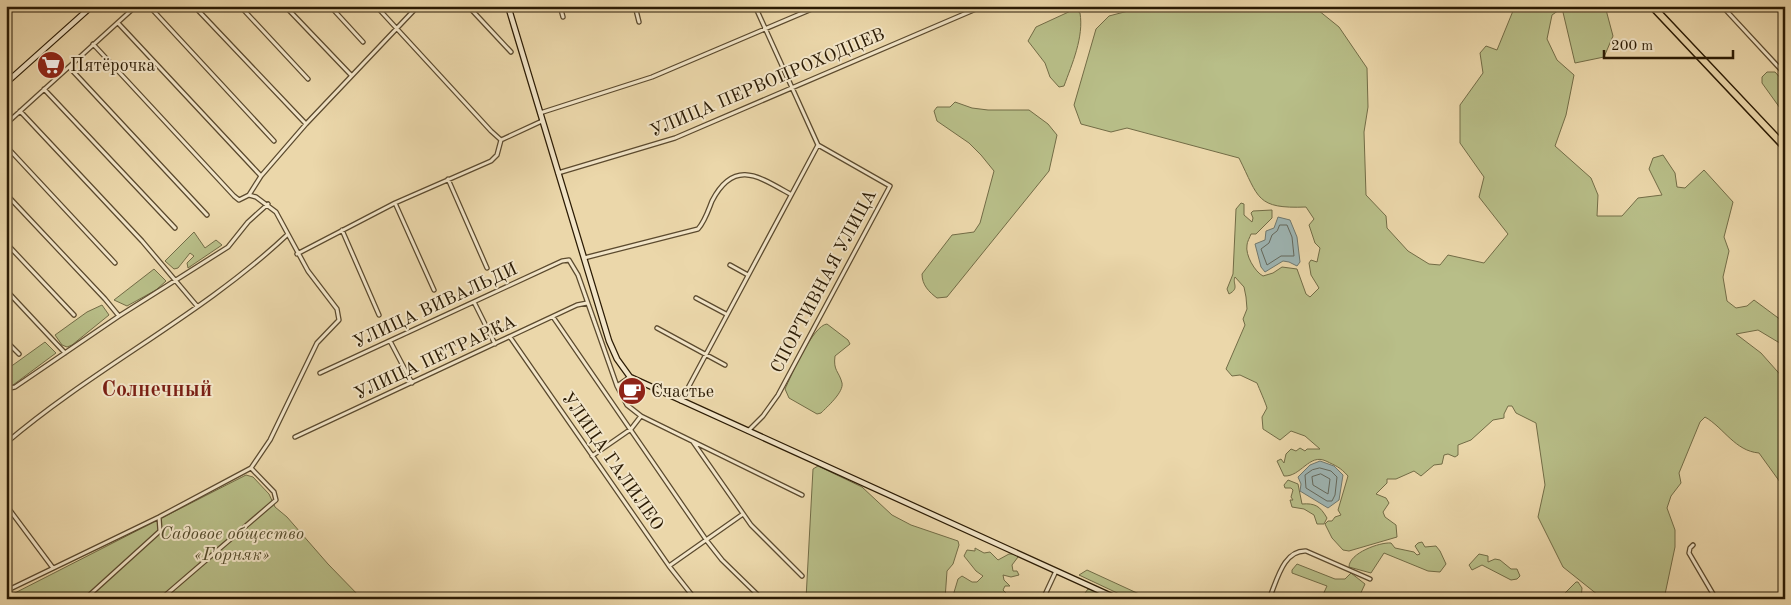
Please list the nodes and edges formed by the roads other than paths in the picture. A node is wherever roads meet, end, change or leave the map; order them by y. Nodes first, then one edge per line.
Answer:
1 (92, 6) edge
2 (136, 6) edge
3 (148, 6) edge
4 (194, 6) edge
5 (240, 6) edge
6 (285, 6) edge
7 (330, 6) edge
8 (376, 6) edge
9 (418, 6) edge
10 (468, 6) edge
11 (508, 6) edge
12 (560, 6) edge
13 (636, 6) edge
14 (756, 6) edge
15 (819, 6) edge
16 (983, 6) edge
17 (1652, 6) edge
18 (1722, 6) edge
19 (563, 16) dead end
20 (639, 22) dead end
21 (118, 23) junction
22 (398, 29) junction
23 (766, 29) junction
24 (363, 42) dead end
25 (93, 44) junction
26 (511, 52) dead end
27 (70, 66) junction
28 (1785, 74) edge
29 (351, 75) junction
30 (308, 79) dead end
31 (6, 83) edge
32 (793, 89) junction
33 (44, 90) junction
34 (20, 112) junction
35 (540, 114) junction
36 (542, 121) junction
37 (6, 124) edge
38 (306, 124) junction
39 (501, 140) junction
40 (274, 141) dead end
41 (818, 145) junction
42 (6, 146) edge
43 (1785, 147) edge
44 (558, 173) junction
45 (261, 176) junction
46 (448, 179) junction
47 (6, 194) edge
48 (790, 194) junction
49 (249, 195) junction
50 (395, 203) junction
51 (268, 204) junction
52 (207, 215) dead end
53 (175, 228) dead end
54 (342, 230) junction
55 (287, 236) junction
56 (6, 243) edge
57 (297, 254) junction
58 (584, 258) junction
59 (116, 263) dead end
60 (730, 266) dead end
61 (487, 268) dead end
62 (748, 275) junction
63 (176, 281) junction
64 (6, 290) edge
65 (434, 290) dead end
66 (696, 298) dead end
67 (474, 302) junction
68 (587, 303) junction
69 (197, 306) junction
70 (726, 314) junction
71 (74, 315) dead end
72 (119, 316) junction
73 (379, 316) dead end
74 (553, 317) junction
75 (658, 328) dead end
76 (510, 337) junction
77 (6, 341) edge
78 (390, 341) junction
79 (495, 344) junction
80 (65, 353) junction
81 (19, 354) dead end
82 (706, 354) junction
83 (725, 364) dead end
84 (320, 373) dead end
85 (630, 377) junction
86 (412, 383) junction
87 (617, 386) junction
88 (6, 389) edge
89 (680, 401) junction
90 (640, 416) junction
91 (631, 429) junction
92 (748, 431) junction
93 (295, 437) dead end
94 (693, 442) junction
95 (6, 443) edge
96 (592, 456) junction
97 (251, 468) junction
98 (802, 495) dead end
99 (6, 505) edge
100 (743, 514) junction
101 (159, 517) junction
102 (707, 541) junction
103 (1693, 545) dead end
104 (669, 566) junction
105 (53, 568) junction
106 (1056, 571) junction
107 (802, 576) dead end
108 (1370, 579) dead end
109 (6, 591) edge
110 (12, 599) edge
111 (85, 599) edge
112 (161, 599) edge
113 (696, 599) edge
114 (762, 599) edge
115 (1044, 599) edge
116 (1118, 599) edge
117 (1269, 599) edge
118 (1716, 599) edge

1 - 31 street
2 - 21 street
3 - 40 street
4 - 38 street
5 - 30 street
6 - 29 street
7 - 24 street
8 - 22 street
9 - 22 street
10 - 26 street
11 - 35 street
12 - 19 street
13 - 20 street
14 - 23 street
15 - 23 street
16 - 32 street, УЛИЦА ПЕРВОПРОХОДЦЕВ
17 - 43 highway
18 - 28 street
21 - 25 street
21 - 45 street
22 - 29 street
22 - 39 street
23 - 32 street
23 - 35 street
25 - 27 street
25 - 49 street
27 - 33 street
27 - 52 street
29 - 38 street
32 - 41 street
32 - 44 street, УЛИЦА ПЕРВОПРОХОДЦЕВ
33 - 34 street
33 - 53 street
34 - 37 street
34 - 63 street
35 - 36 street
36 - 39 street
36 - 44 street
38 - 45 street
39 - 46 street
41 - 48 street
41 - 92 street, СПОРТИВНАЯ УЛИЦА
42 - 59 street
44 - 58 street
45 - 49 street
46 - 50 street
46 - 61 street
47 - 72 street
48 - 58 street
48 - 62 street
49 - 51 street
50 - 54 street
50 - 65 street
51 - 55 street
51 - 63 street
54 - 57 street
54 - 73 street
55 - 57 street
55 - 69 street
56 - 71 street
57 - 97 street
58 - 85 street
60 - 62 street
62 - 70 street
63 - 69 street
63 - 72 street
64 - 80 street
66 - 70 street
67 - 68 street, УЛИЦА ВИВАЛЬДИ
67 - 78 street, УЛИЦА ВИВАЛЬДИ
67 - 79 street
68 - 74 street, УЛИЦА ПЕТРАРКА
68 - 87 street
69 - 95 street
70 - 82 street
72 - 80 street
74 - 76 street, УЛИЦА ПЕТРАРКА
74 - 91 street
75 - 82 street
76 - 79 street, УЛИЦА ПЕТРАРКА
76 - 96 street, УЛИЦА ГАЛИЛЕО
77 - 81 street
78 - 84 street, УЛИЦА ВИВАЛЬДИ
78 - 86 street
79 - 86 street, УЛИЦА ПЕТРАРКА
80 - 88 street
82 - 83 street
82 - 89 street
85 - 87 street
85 - 89 street
86 - 93 street, УЛИЦА ПЕТРАРКА
87 - 90 street
89 - 92 street
90 - 91 street
90 - 94 street
91 - 96 street
91 - 102 street
92 - 106 street
94 - 98 street
94 - 100 street
96 - 104 street, УЛИЦА ГАЛИЛЕО
97 - 101 street
97 - 112 street
99 - 105 street
100 - 102 street
100 - 107 street
101 - 105 street
101 - 111 street
102 - 104 street
102 - 114 street
103 - 118 street
104 - 113 street, УЛИЦА ГАЛИЛЕО
105 - 109 street
106 - 115 street
106 - 116 street
108 - 117 street
109 - 110 street

